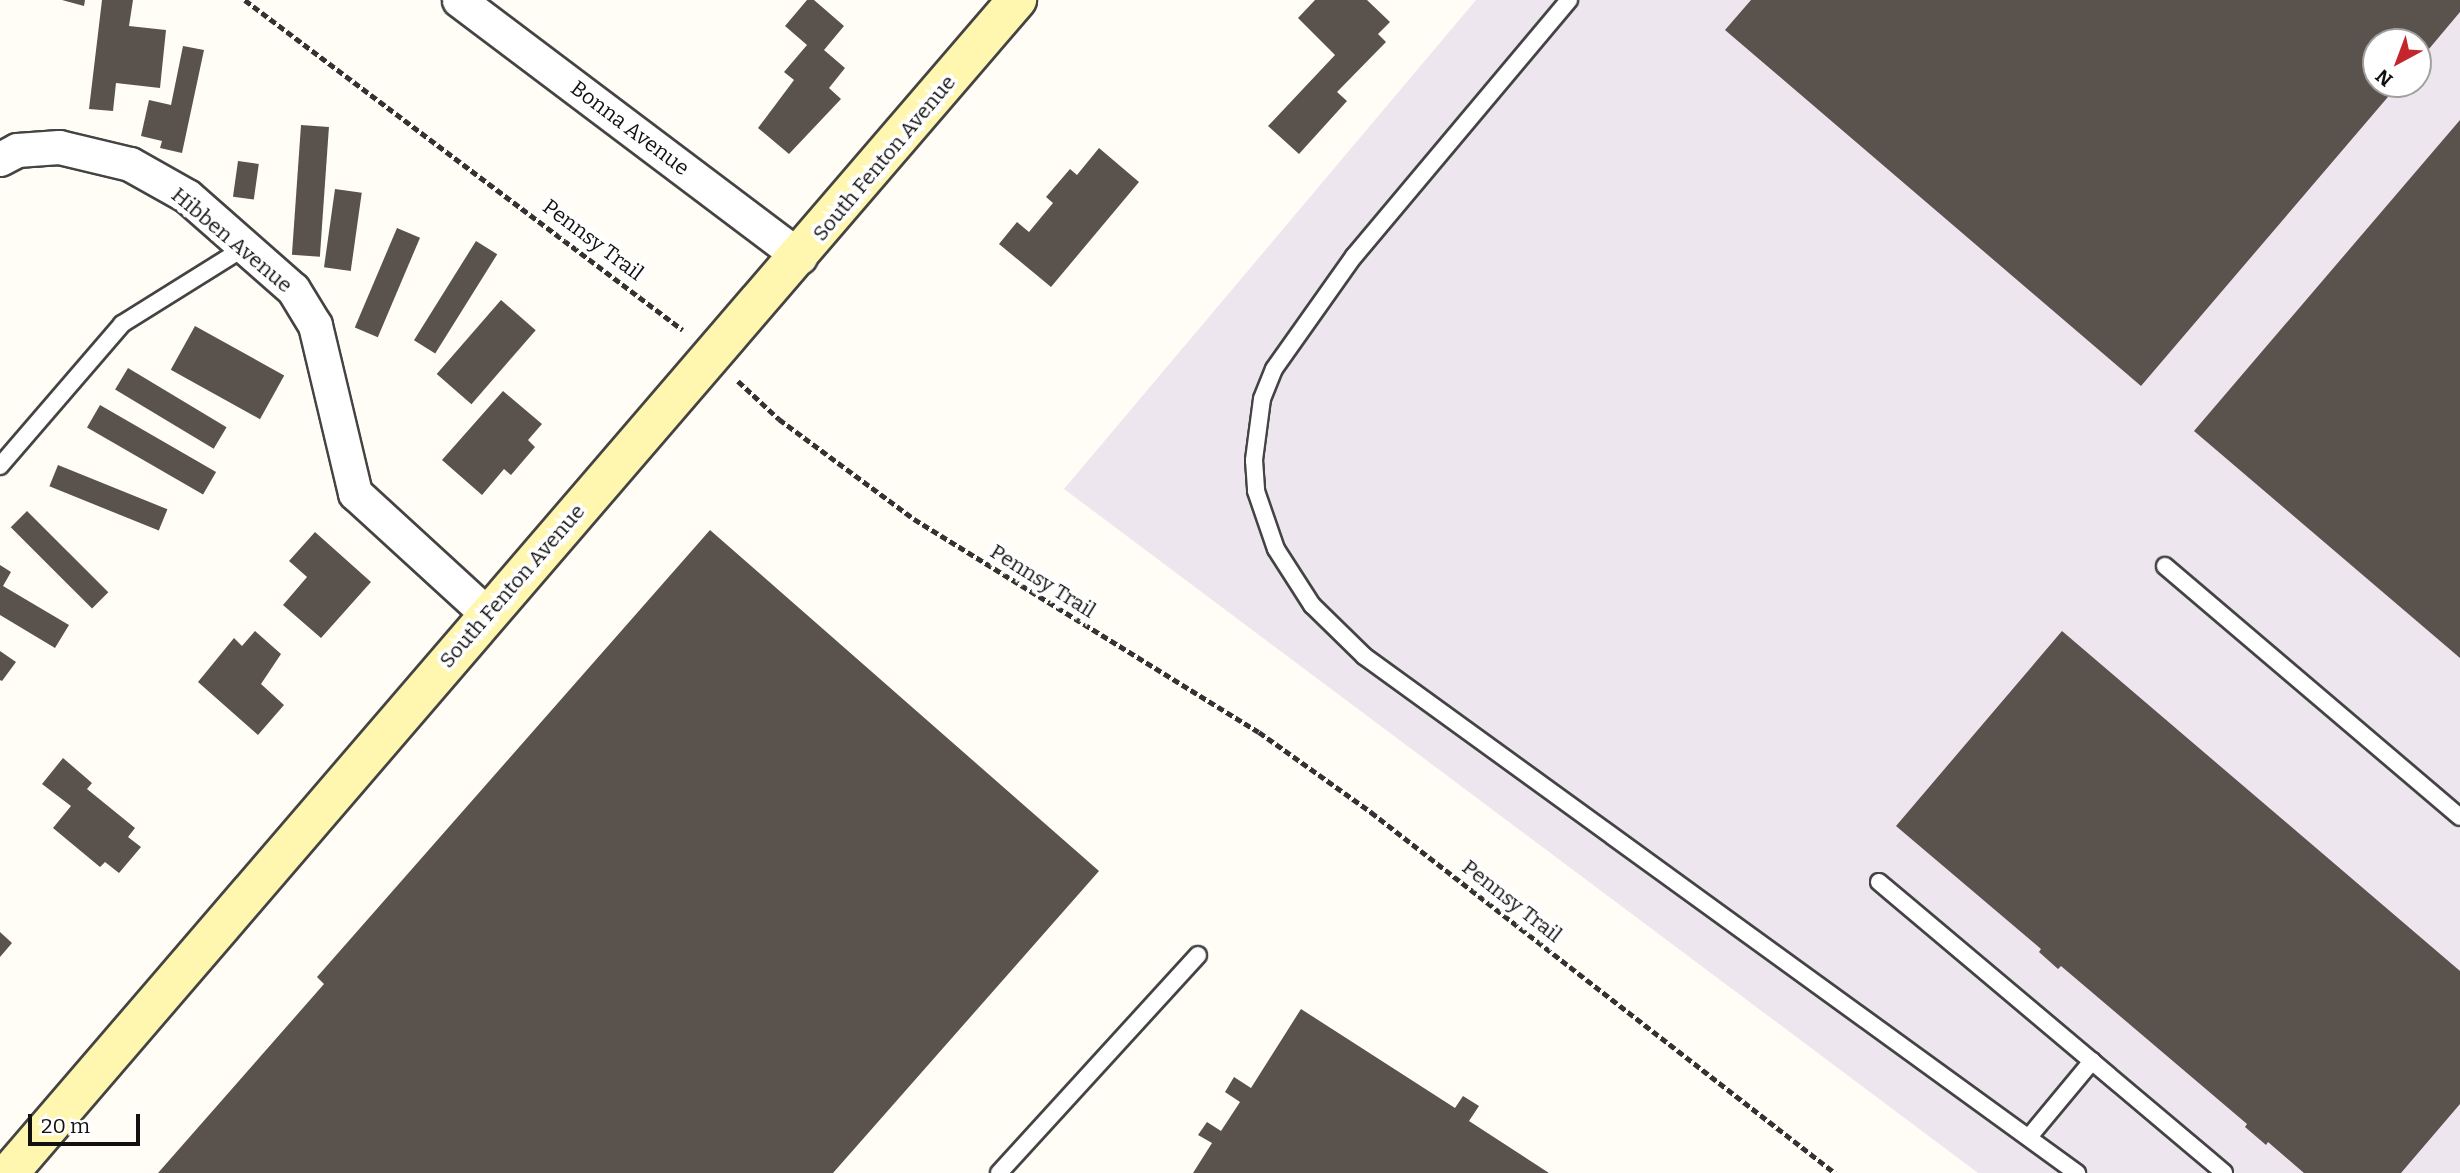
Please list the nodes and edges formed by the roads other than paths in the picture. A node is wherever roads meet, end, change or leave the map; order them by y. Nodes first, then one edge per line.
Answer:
1 (459, 0) edge
2 (1017, 0) edge
3 (1569, 0) edge
4 (0, 159) edge
5 (245, 247) junction
6 (800, 257) junction
7 (0, 466) edge
8 (2165, 566) dead end
9 (487, 614) junction
10 (2460, 817) edge
11 (1880, 882) dead end
12 (1198, 955) dead end
13 (2092, 1061) junction
14 (2029, 1137) junction
15 (9, 1173) edge
16 (999, 1173) edge
17 (2077, 1173) edge
18 (2224, 1173) edge

1 - 6 street, Bonna Avenue
2 - 6 street, South Fenton Avenue
3 - 14 lane
4 - 5 street, Hibben Avenue
5 - 7 lane
5 - 9 street, Hibben Avenue
6 - 9 street, South Fenton Avenue
8 - 10 lane
9 - 15 street, South Fenton Avenue
11 - 13 lane
12 - 16 lane
13 - 14 lane
13 - 18 lane
14 - 17 lane

